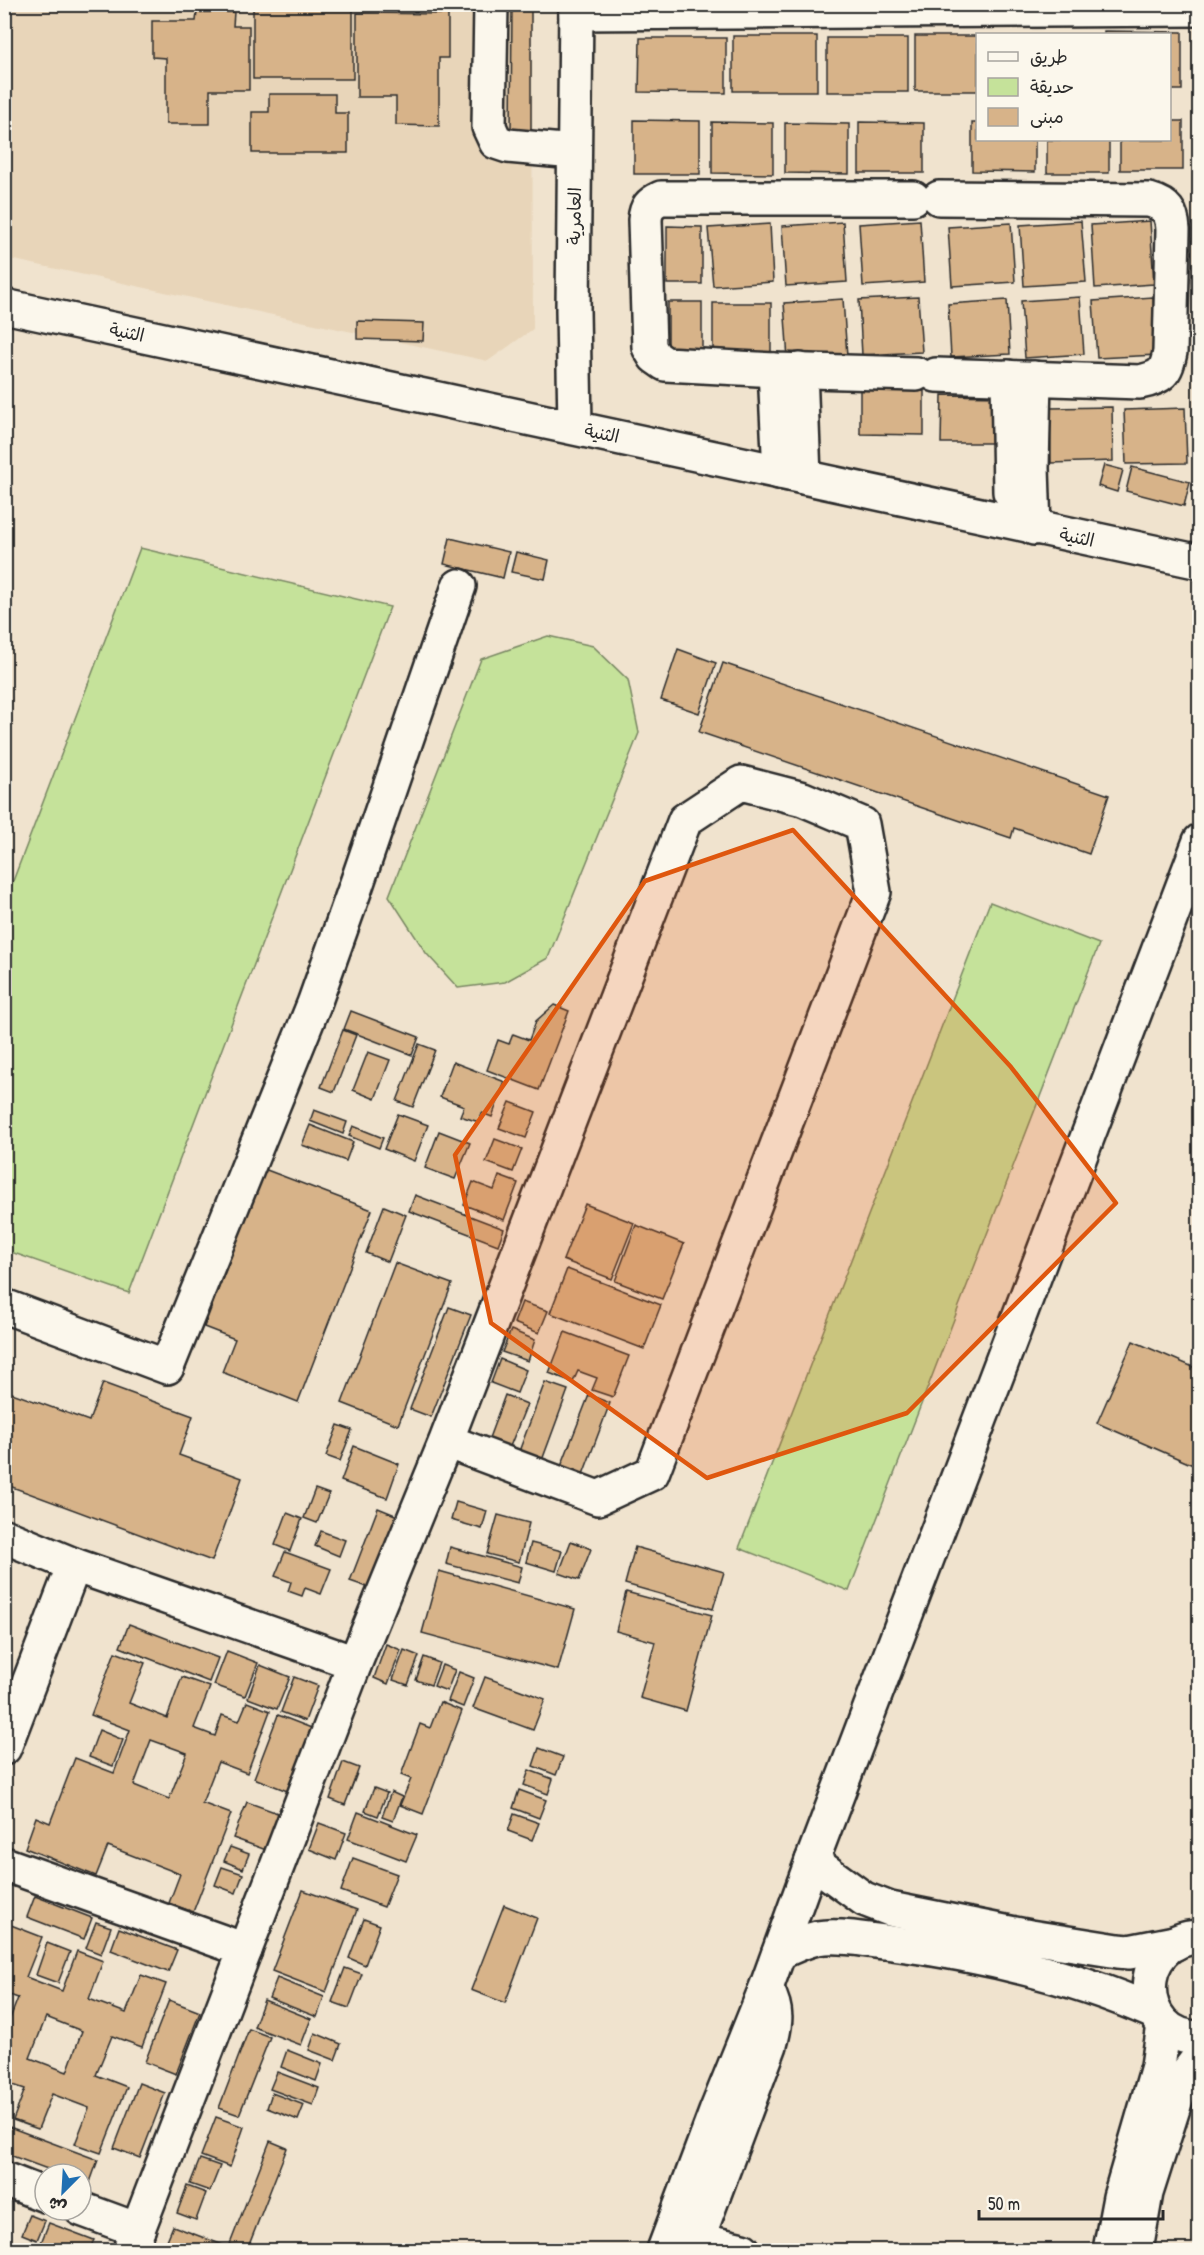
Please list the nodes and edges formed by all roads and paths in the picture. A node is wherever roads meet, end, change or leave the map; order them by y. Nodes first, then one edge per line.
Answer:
1 (491, 4) edge
2 (655, 8) edge
3 (576, 9) edge
4 (1200, 9) edge
5 (574, 152) junction
6 (4, 306) edge
7 (788, 370) junction
8 (1021, 378) junction
9 (575, 427) junction
10 (792, 474) junction
11 (1022, 525) junction
12 (1200, 561) edge
13 (459, 586) dead end
14 (1200, 841) edge
15 (4, 1306) edge
16 (446, 1441) junction
17 (4, 1536) edge
18 (74, 1565) junction
19 (355, 1663) junction
20 (4, 1748) edge
21 (812, 1861) junction
22 (4, 1864) edge
23 (1191, 1933) edge
24 (245, 1950) junction
25 (778, 1953) junction
26 (1159, 2018) junction
27 (1200, 2038) edge
28 (1200, 2056) edge
29 (4, 2180) edge
30 (33, 2191) edge
31 (93, 2216) edge
32 (134, 2240) edge
33 (682, 2241) edge
34 (743, 2250) edge
35 (1110, 2250) edge
36 (1136, 2250) edge

1 - 5 street
2 - 3 street
2 - 4 street
3 - 5 street, العامرية
5 - 9 street, العامرية
6 - 9 street, الثنية
7 - 8 street
7 - 8 street
7 - 10 street
8 - 11 street
9 - 10 street, الثنية
10 - 11 street, الثنية
11 - 12 street, الثنية
13 - 15 street
14 - 21 street
16 - 16 street
16 - 19 street
17 - 18 street
18 - 19 street
18 - 20 street
19 - 24 street
21 - 23 street
21 - 25 street
22 - 24 street
23 - 26 street
24 - 32 street
25 - 26 street
25 - 33 street
26 - 27 street
26 - 35 street
28 - 36 street
29 - 30 street
31 - 32 street
33 - 34 street

